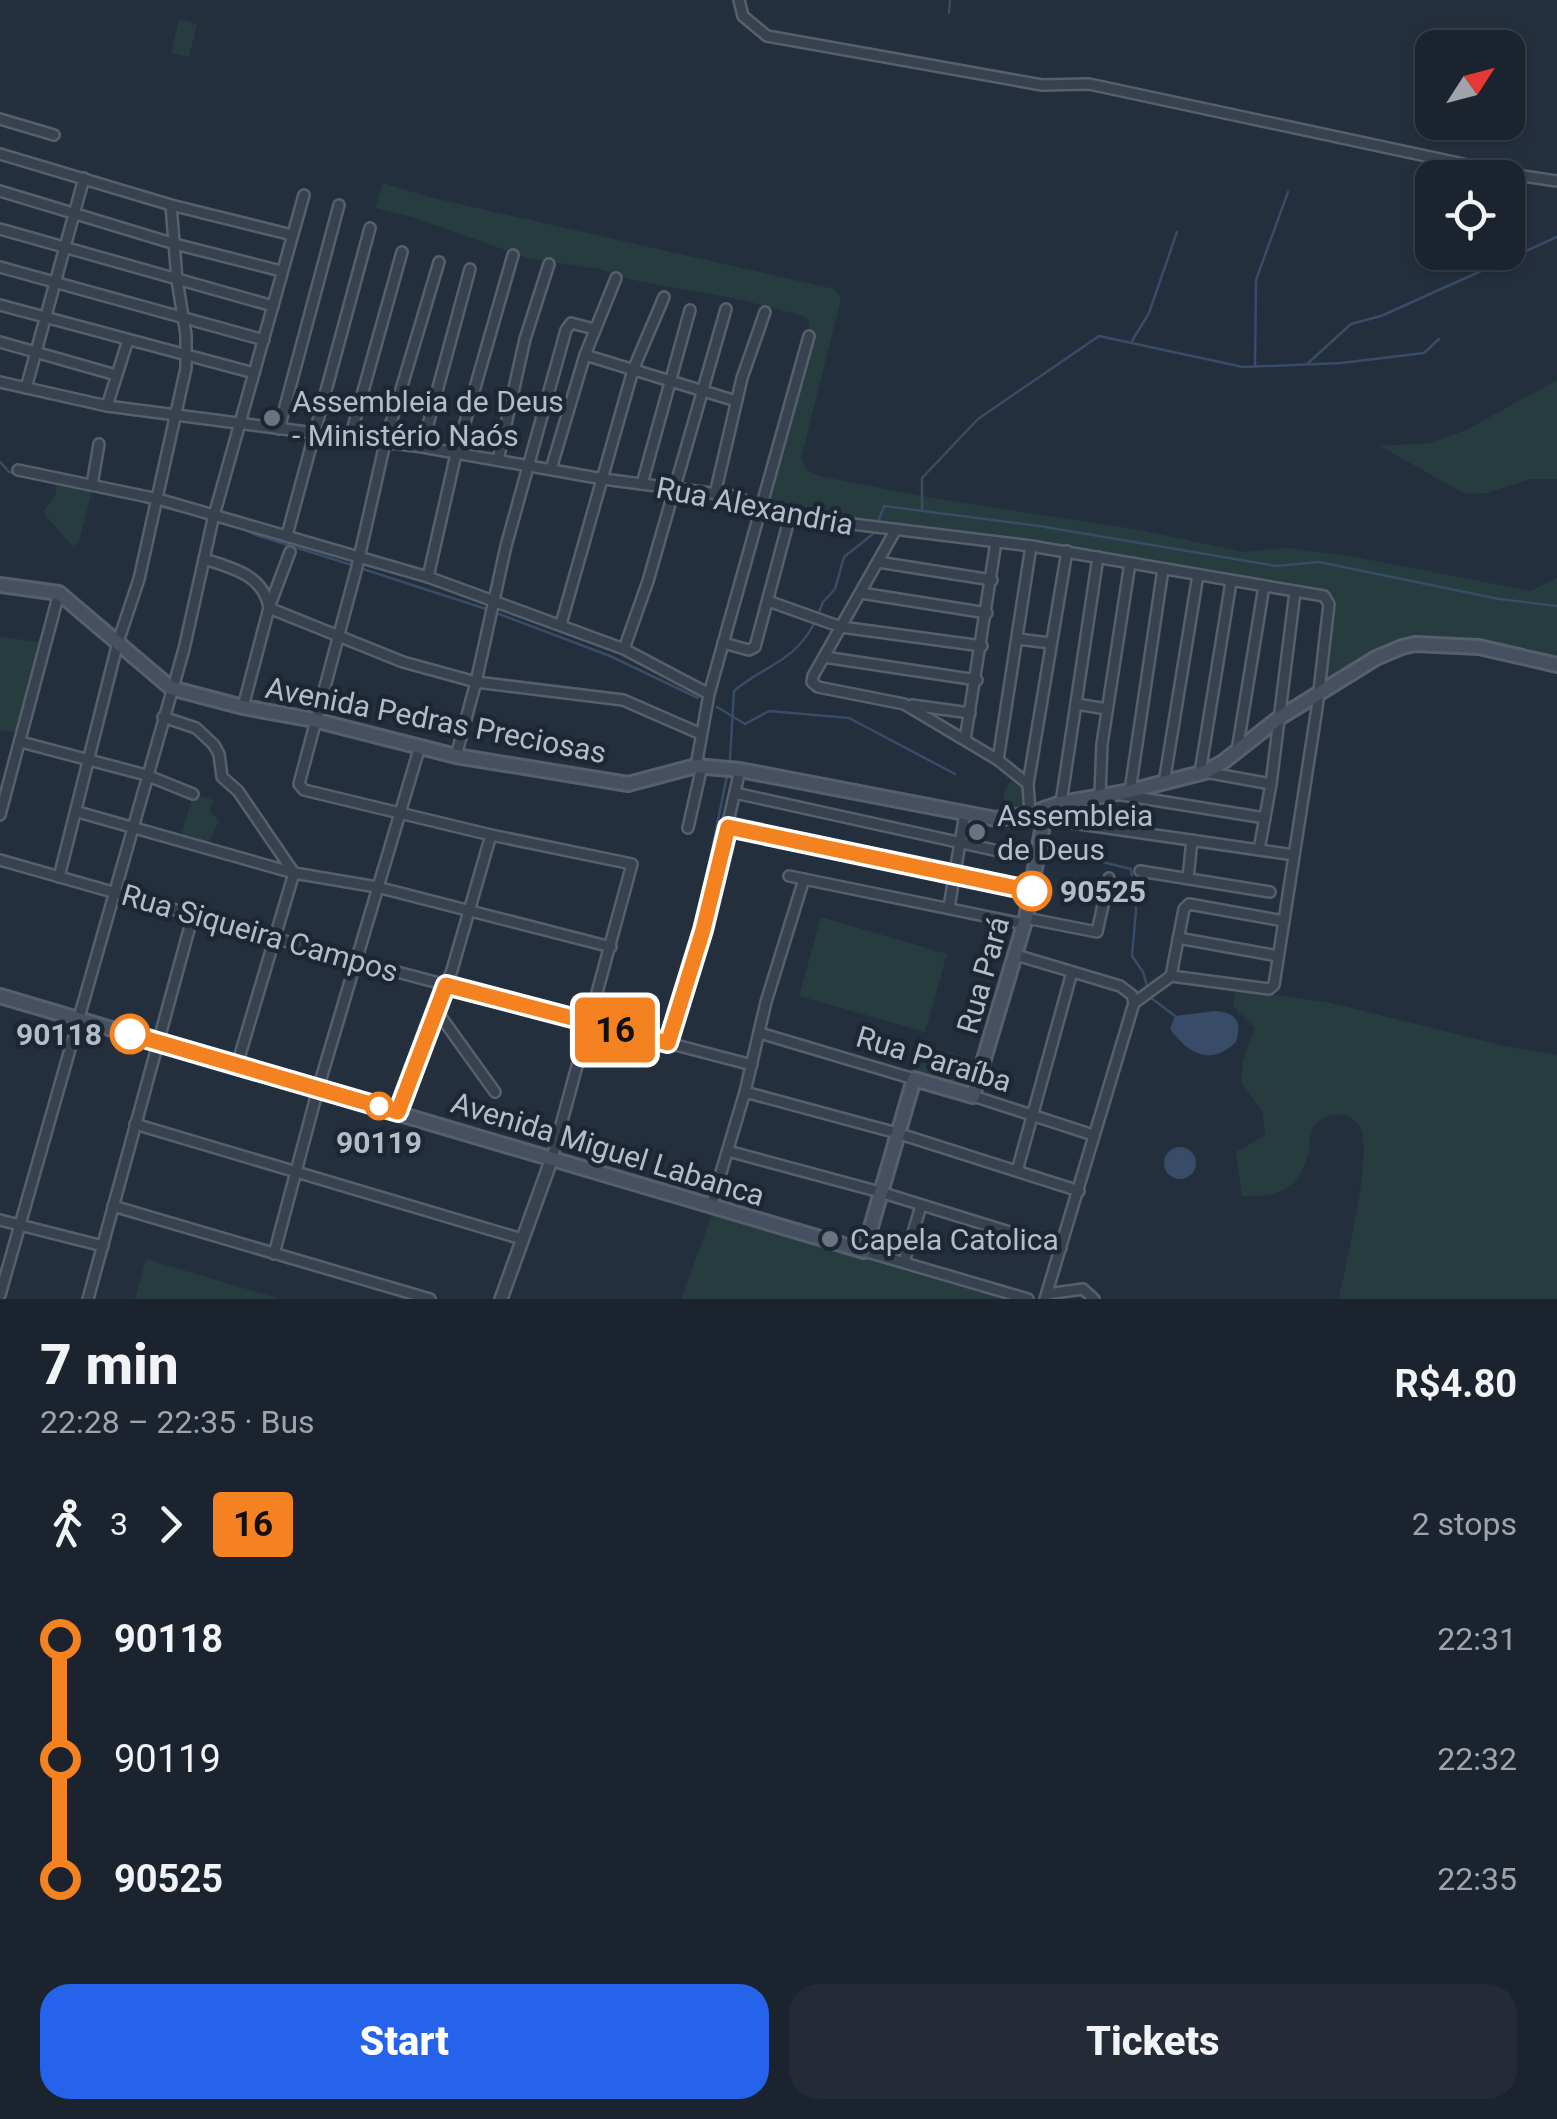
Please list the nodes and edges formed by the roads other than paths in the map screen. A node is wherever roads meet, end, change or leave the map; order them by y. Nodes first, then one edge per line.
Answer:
1 (739, 0) edge
2 (0, 119) edge
3 (54, 135) dead end
4 (0, 154) edge
5 (84, 178) junction
6 (1557, 181) edge
7 (0, 192) edge
8 (304, 195) dead end
9 (171, 205) junction
10 (339, 206) dead end
11 (76, 213) junction
12 (370, 228) dead end
13 (0, 229) edge
14 (292, 235) junction
15 (174, 244) junction
16 (66, 247) junction
17 (402, 252) dead end
18 (513, 255) dead end
19 (439, 262) dead end
20 (549, 264) dead end
21 (0, 266) edge
22 (470, 269) dead end
23 (281, 271) junction
24 (616, 278) dead end
25 (176, 280) junction
26 (57, 283) junction
27 (664, 298) dead end
28 (0, 305) edge
29 (272, 306) junction
30 (726, 309) dead end
31 (690, 310) dead end
32 (765, 312) dead end
33 (46, 318) junction
34 (183, 319) junction
35 (594, 329) junction
36 (809, 336) dead end
37 (128, 340) junction
38 (264, 340) junction
39 (0, 342) edge
40 (37, 352) junction
41 (186, 354) junction
42 (585, 355) junction
43 (633, 370) junction
44 (254, 373) junction
45 (116, 375) junction
46 (0, 382) edge
47 (670, 382) junction
48 (26, 388) junction
49 (704, 392) junction
50 (736, 401) junction
51 (107, 406) junction
52 (177, 417) junction
53 (241, 423) junction
54 (279, 428) junction
55 (314, 433) junction
56 (350, 438) junction
57 (386, 442) junction
58 (100, 444) dead end
59 (422, 447) junction
60 (456, 454) junction
61 (498, 460) junction
62 (530, 466) junction
63 (18, 470) dead end
64 (551, 470) junction
65 (603, 479) junction
66 (642, 484) junction
67 (92, 485) junction
68 (674, 489) junction
69 (716, 494) junction
70 (157, 500) junction
71 (759, 507) junction
72 (790, 516) junction
73 (213, 521) junction
74 (895, 532) junction
75 (287, 535) junction
76 (996, 542) junction
77 (1031, 546) junction
78 (1067, 551) junction
79 (290, 552) dead end
80 (360, 556) junction
81 (1098, 556) junction
82 (204, 559) junction
83 (878, 562) junction
84 (1130, 562) junction
85 (1163, 568) junction
86 (1198, 575) junction
87 (428, 577) junction
88 (992, 580) junction
89 (1231, 582) junction
90 (0, 585) edge
91 (1264, 586) junction
92 (1295, 592) junction
93 (59, 593) junction
94 (861, 594) junction
95 (496, 600) junction
96 (768, 601) junction
97 (270, 606) junction
98 (987, 613) junction
99 (561, 624) junction
100 (841, 627) junction
101 (338, 638) junction
102 (1018, 639) junction
103 (118, 642) junction
104 (723, 643) junction
105 (1050, 643) junction
106 (982, 646) junction
107 (624, 649) junction
108 (824, 657) junction
109 (1557, 666) edge
110 (977, 680) junction
111 (476, 682) junction
112 (170, 688) junction
113 (709, 694) junction
114 (1318, 694) junction
115 (904, 704) junction
116 (1076, 704) junction
117 (243, 707) junction
118 (1107, 709) junction
119 (970, 713) junction
120 (164, 717) junction
121 (1279, 718) junction
122 (314, 720) junction
123 (702, 734) junction
124 (965, 740) junction
125 (20, 742) junction
126 (420, 746) junction
127 (1236, 752) junction
128 (456, 756) junction
129 (91, 760) junction
130 (998, 760) junction
131 (699, 766) junction
132 (740, 770) junction
133 (1203, 773) junction
134 (146, 776) junction
135 (1164, 783) junction
136 (1028, 784) junction
137 (1271, 784) junction
138 (1130, 791) junction
139 (736, 793) junction
140 (193, 794) dead end
141 (1107, 794) junction
142 (1061, 803) junction
143 (1, 810) edge
144 (78, 812) junction
145 (1045, 813) junction
146 (400, 814) junction
147 (964, 814) junction
148 (1030, 814) junction
149 (1265, 818) junction
150 (133, 826) junction
151 (728, 827) junction
152 (688, 828) dead end
153 (491, 835) junction
154 (960, 840) junction
155 (1192, 840) junction
156 (1259, 850) junction
157 (1294, 855) junction
158 (0, 860) edge
159 (1039, 860) junction
160 (1140, 871) dead end
161 (294, 873) junction
162 (954, 875) junction
163 (788, 876) dead end
164 (59, 877) junction
165 (1109, 878) dead end
166 (1188, 878) junction
167 (804, 879) junction
168 (377, 887) junction
169 (1032, 891) junction
170 (114, 892) junction
171 (1270, 892) dead end
172 (948, 907) junction
173 (468, 910) junction
174 (193, 915) junction
175 (1025, 921) junction
176 (1284, 921) junction
177 (1178, 938) junction
178 (275, 939) junction
179 (610, 948) junction
180 (1016, 955) junction
181 (1278, 956) junction
182 (355, 962) junction
183 (1072, 972) junction
184 (1171, 976) junction
185 (446, 985) junction
186 (0, 996) edge
187 (1134, 1003) junction
188 (436, 1010) junction
189 (78, 1019) junction
190 (588, 1023) junction
191 (760, 1033) junction
192 (157, 1042) junction
193 (668, 1043) junction
194 (237, 1065) junction
195 (752, 1065) junction
196 (914, 1079) junction
197 (318, 1088) junction
198 (495, 1092) dead end
199 (745, 1092) junction
200 (972, 1096) junction
201 (398, 1112) junction
202 (1032, 1116) junction
203 (134, 1124) junction
204 (898, 1133) junction
205 (1094, 1134) junction
206 (728, 1150) junction
207 (552, 1158) junction
208 (298, 1170) junction
209 (1017, 1172) junction
210 (1078, 1191) junction
211 (880, 1192) junction
212 (113, 1206) junction
213 (711, 1206) junction
214 (921, 1206) junction
215 (0, 1220) edge
216 (20, 1225) junction
217 (522, 1238) junction
218 (103, 1246) junction
219 (1061, 1248) junction
220 (864, 1251) junction
221 (274, 1254) junction
222 (904, 1262) junction
223 (0, 1296) edge
224 (1046, 1296) edge
225 (9, 1299) edge
226 (88, 1299) edge
227 (430, 1299) edge
228 (502, 1299) edge
229 (1028, 1299) edge
230 (1094, 1299) edge

1 - 6 street
2 - 3 street
4 - 5 street
5 - 9 street
5 - 11 street
7 - 11 street
8 - 14 street
9 - 14 street
9 - 15 street
10 - 54 street
11 - 15 street
11 - 16 street
12 - 55 street
13 - 16 street
14 - 23 street
15 - 23 street
15 - 25 street
16 - 25 street
16 - 26 street
17 - 56 street
18 - 60 street
19 - 57 street
20 - 61 street
21 - 26 street
22 - 59 street
23 - 29 street
24 - 35 street
25 - 29 street
25 - 34 street
26 - 33 street
26 - 34 street
27 - 43 street
28 - 33 street
29 - 38 street
30 - 49 street
31 - 47 street
32 - 50 street
33 - 37 street
33 - 40 street
34 - 38 street
34 - 41 street
35 - 42 street
35 - 62 street
36 - 71 street
37 - 41 street
37 - 45 street
38 - 44 street
39 - 40 street
40 - 45 street
40 - 48 street
41 - 44 street
41 - 52 street
42 - 43 street
42 - 64 street
43 - 47 street
43 - 65 street
44 - 53 street
45 - 51 street
46 - 48 street, Rua Alexandria
47 - 49 street
47 - 66 street
48 - 51 street, Rua Alexandria
49 - 50 street
49 - 68 street
50 - 69 street
51 - 52 street, Rua Alexandria
52 - 53 street, Rua Alexandria
52 - 70 street
53 - 54 street, Rua Alexandria
53 - 73 street
54 - 55 street, Rua Alexandria
55 - 56 street, Rua Alexandria
55 - 75 street
56 - 57 street, Rua Alexandria
57 - 59 street, Rua Alexandria
57 - 80 street
58 - 67 street
59 - 60 street, Rua Alexandria
60 - 61 street, Rua Alexandria
60 - 87 street
61 - 62 street, Rua Alexandria
62 - 64 street, Rua Alexandria
62 - 95 street
63 - 67 street
64 - 65 street, Rua Alexandria
65 - 66 street, Rua Alexandria
65 - 99 street
66 - 68 street, Rua Alexandria
67 - 70 street
68 - 69 street, Rua Alexandria
68 - 107 street
69 - 71 street, Rua Alexandria
70 - 73 street
70 - 103 street
71 - 72 street, Rua Alexandria
71 - 104 street
72 - 74 street, Rua Alexandria
72 - 96 street
73 - 75 street
73 - 82 street
74 - 76 street, Rua Alexandria
74 - 83 street
75 - 80 street
76 - 77 street, Rua Alexandria
76 - 88 street
77 - 78 street, Rua Alexandria
77 - 102 street
78 - 81 street, Rua Alexandria
78 - 105 street
79 - 97 street
80 - 87 street
80 - 101 street
81 - 84 street, Rua Alexandria
81 - 116 street
82 - 97 street
82 - 112 street
83 - 88 street
83 - 94 street
84 - 85 street, Rua Alexandria
84 - 118 street
85 - 86 street, Rua Alexandria
85 - 138 street
86 - 89 street, Rua Alexandria
86 - 135 street
87 - 95 street
88 - 98 street
89 - 91 street, Rua Alexandria
89 - 133 street
90 - 93 main road
91 - 92 street, Rua Alexandria
91 - 127 street
92 - 114 street, Rua Alexandria
92 - 121 street
93 - 103 main road
93 - 125 street
94 - 98 street
94 - 100 street
95 - 99 street
95 - 111 street
96 - 100 street
96 - 104 street
97 - 101 street
97 - 117 street
98 - 106 street
99 - 107 street
100 - 106 street
100 - 108 street
101 - 111 street
101 - 122 street
102 - 105 street
102 - 130 street
103 - 112 main road
103 - 129 street
104 - 113 street
105 - 136 street
106 - 110 street
107 - 113 street
108 - 110 street
108 - 115 street
109 - 114 main road, Avenida Pedras Preciosas
110 - 119 street
111 - 123 street
111 - 128 street
112 - 117 main road, Avenida Pedras Preciosas
112 - 120 street
113 - 123 street
114 - 121 main road, Avenida Pedras Preciosas
114 - 157 street
115 - 119 street
115 - 124 street
116 - 118 street
116 - 142 street
117 - 122 main road, Avenida Pedras Preciosas
118 - 141 street
119 - 124 street
120 - 134 street
120 - 161 street
121 - 127 main road, Avenida Pedras Preciosas
121 - 137 street
122 - 126 main road, Avenida Pedras Preciosas
122 - 146 street
123 - 131 street
124 - 130 street
125 - 129 street
125 - 143 street
126 - 128 main road, Avenida Pedras Preciosas
126 - 146 street
127 - 133 main road, Avenida Pedras Preciosas
128 - 131 main road, Avenida Pedras Preciosas
129 - 134 street
129 - 144 street
130 - 136 street
131 - 132 main road, Avenida Pedras Preciosas
131 - 152 street
132 - 139 street
132 - 147 main road, Avenida Pedras Preciosas
133 - 135 main road, Avenida Pedras Preciosas
133 - 137 street
134 - 140 street
134 - 150 street
135 - 138 main road, Avenida Pedras Preciosas
136 - 148 street
137 - 149 street
138 - 141 main road, Avenida Pedras Preciosas
139 - 151 street
139 - 154 street
141 - 142 main road, Avenida Pedras Preciosas
141 - 149 street
142 - 145 main road, Avenida Pedras Preciosas
144 - 150 street
144 - 164 street
145 - 148 main road, Avenida Pedras Preciosas
145 - 155 street
145 - 159 main road, Rua Pará
146 - 153 street
146 - 168 street
147 - 148 main road, Avenida Pedras Preciosas
147 - 154 street
149 - 156 street
150 - 161 street
150 - 170 street
151 - 162 street
151 - 193 street
153 - 173 street
153 - 179 street
154 - 159 street
154 - 162 street
155 - 156 street
155 - 166 street
156 - 157 street
157 - 176 street
158 - 164 street, Rua Siqueira Campos
159 - 169 main road, Rua Pará
160 - 166 street
161 - 168 street
161 - 178 street
162 - 169 street
162 - 172 street
163 - 167 street
164 - 170 street, Rua Siqueira Campos
165 - 175 street
166 - 171 street
167 - 172 street
167 - 191 street
168 - 173 street
168 - 182 street
169 - 175 main road, Rua Pará
170 - 174 street, Rua Siqueira Campos
170 - 189 street
172 - 175 street
173 - 179 street
173 - 185 street
174 - 178 street, Rua Siqueira Campos
174 - 192 street
175 - 180 main road, Rua Pará
176 - 177 street
176 - 181 street
177 - 181 street
177 - 184 street
178 - 182 street, Rua Siqueira Campos
178 - 194 street
179 - 190 street
180 - 183 street
180 - 200 main road, Rua Pará
181 - 184 street
182 - 185 street, Rua Siqueira Campos
182 - 197 street
183 - 187 street
183 - 202 street
184 - 187 street
185 - 188 street
185 - 190 street, Rua Siqueira Campos
186 - 189 main road, Avenida Miguel Labanca
187 - 205 street
188 - 198 street
188 - 201 street
189 - 192 main road, Avenida Miguel Labanca
189 - 216 street
190 - 193 street, Rua Siqueira Campos
190 - 207 street
191 - 195 street
191 - 196 street, Rua Paraíba
192 - 194 main road, Avenida Miguel Labanca
192 - 203 street
193 - 195 street, Rua Siqueira Campos
194 - 197 main road, Avenida Miguel Labanca
195 - 199 street
196 - 200 main road, Rua Paraíba
196 - 204 main road
197 - 201 main road, Avenida Miguel Labanca
197 - 208 street
199 - 204 street
199 - 206 street
200 - 202 street, Rua Paraíba
201 - 207 main road, Avenida Miguel Labanca
202 - 205 street, Rua Paraíba
202 - 209 street
203 - 208 street
203 - 212 street
204 - 209 street
204 - 211 main road
205 - 210 street
206 - 211 street
206 - 213 street
207 - 213 main road, Avenida Miguel Labanca
207 - 217 street
208 - 217 street
208 - 221 street
209 - 210 street
210 - 219 street
211 - 214 street
211 - 220 main road
212 - 218 street
212 - 221 street
213 - 220 main road, Avenida Miguel Labanca
214 - 219 street
214 - 222 street
215 - 216 street
216 - 218 street
216 - 223 street
217 - 228 street
218 - 226 street
219 - 224 street
220 - 222 street, Avenida Miguel Labanca
221 - 227 street
222 - 229 street, Avenida Miguel Labanca
223 - 225 street
224 - 230 street

